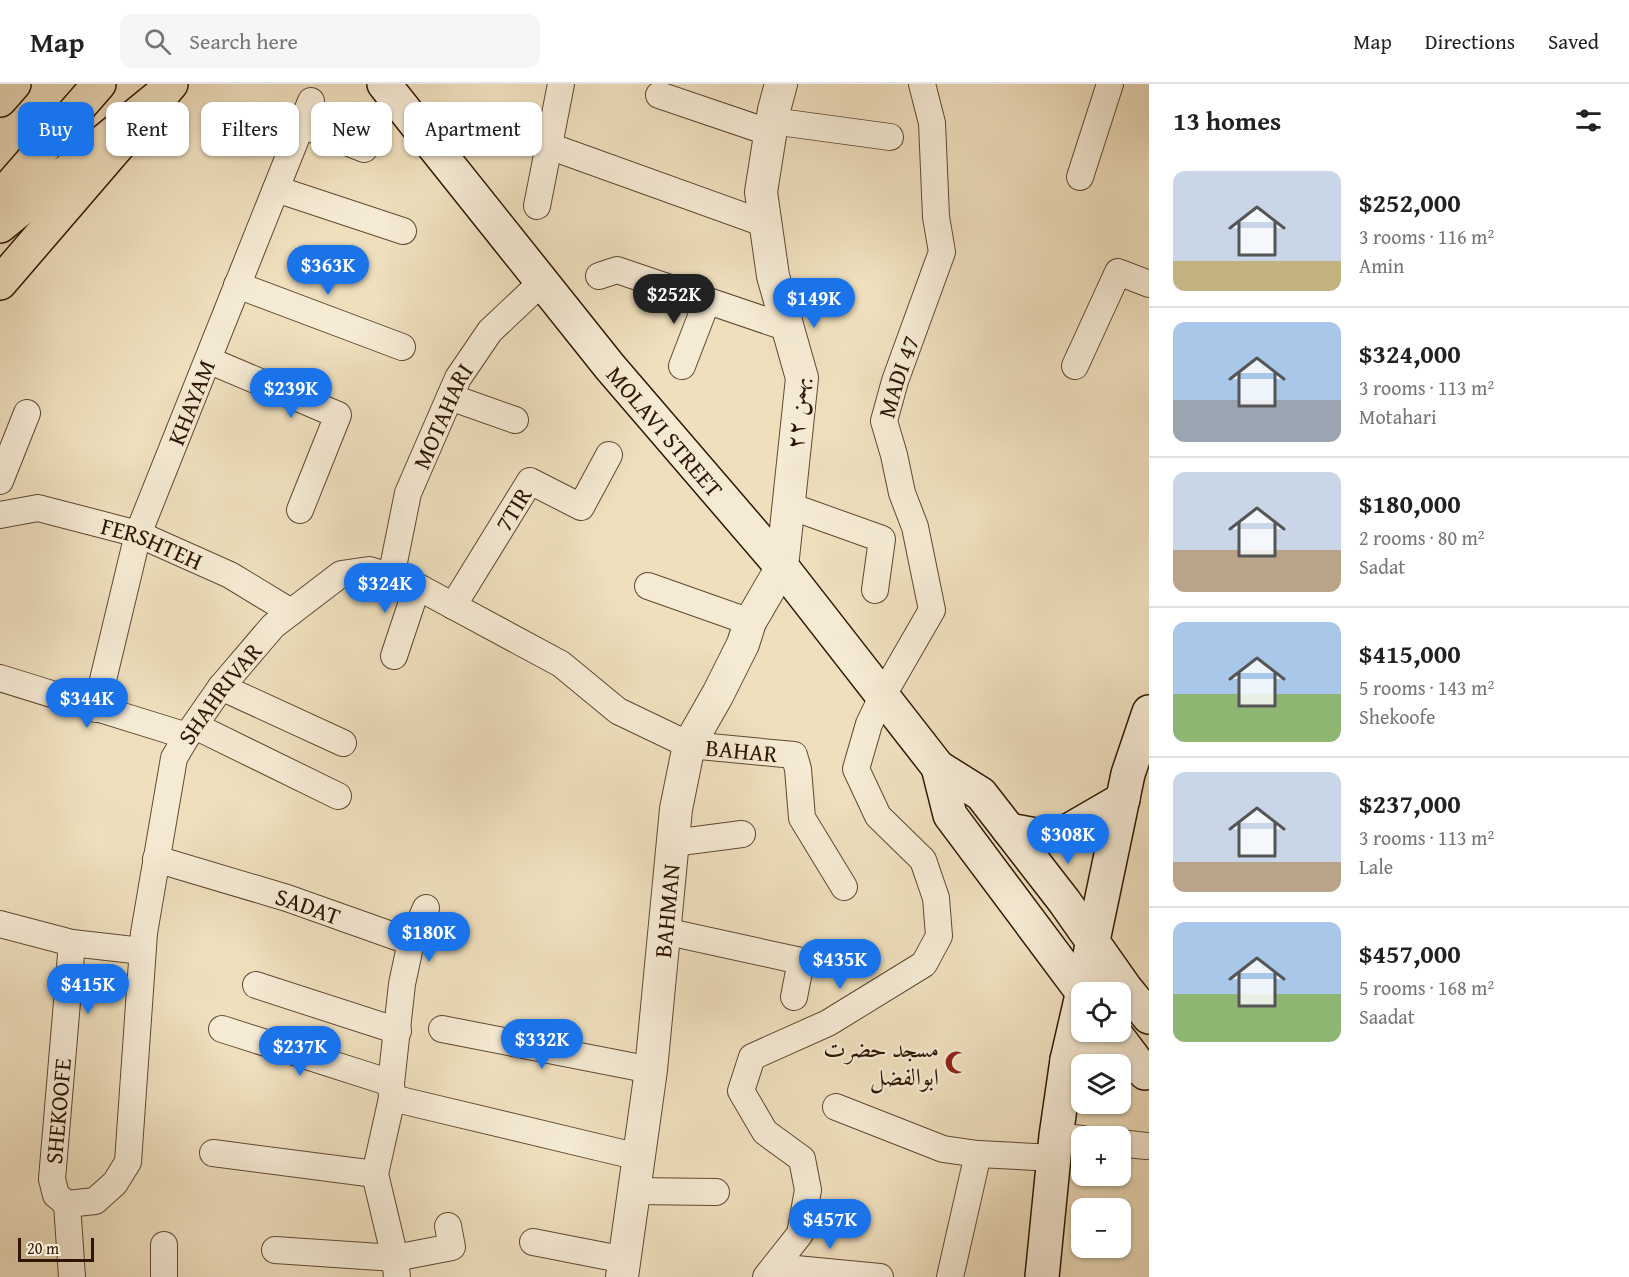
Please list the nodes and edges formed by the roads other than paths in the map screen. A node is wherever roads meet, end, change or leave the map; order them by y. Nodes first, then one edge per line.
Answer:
1 (14, 84) edge
2 (99, 84) edge
3 (561, 84) edge
4 (781, 84) edge
5 (922, 84) edge
6 (1110, 84) edge
7 (384, 88) edge
8 (165, 91) edge
9 (659, 95) dead end
10 (0, 100) edge
11 (311, 101) dead end
12 (302, 125) junction
13 (771, 127) junction
14 (311, 128) edge
15 (890, 137) dead end
16 (549, 146) junction
17 (1080, 177) dead end
18 (276, 189) junction
19 (0, 198) edge
20 (537, 206) dead end
21 (766, 224) junction
22 (0, 226) edge
23 (403, 231) dead end
24 (599, 276) dead end
25 (542, 282) junction
26 (0, 283) edge
27 (1149, 284) edge
28 (237, 285) junction
29 (707, 301) junction
30 (788, 328) junction
31 (402, 347) dead end
32 (208, 360) junction
33 (682, 366) dead end
34 (1075, 366) dead end
35 (450, 397) junction
36 (27, 413) dead end
37 (514, 420) dead end
38 (609, 455) dead end
39 (0, 481) edge
40 (787, 505) junction
41 (300, 510) dead end
42 (0, 514) edge
43 (138, 534) junction
44 (782, 567) junction
45 (391, 577) junction
46 (648, 586) dead end
47 (417, 587) junction
48 (875, 590) dead end
49 (453, 606) junction
50 (291, 612) junction
51 (750, 622) junction
52 (394, 656) dead end
53 (0, 678) edge
54 (221, 687) junction
55 (883, 695) junction
56 (96, 709) junction
57 (1149, 712) edge
58 (191, 731) junction
59 (343, 743) dead end
60 (689, 745) junction
61 (938, 767) junction
62 (1134, 785) edge
63 (338, 796) dead end
64 (1009, 830) junction
65 (742, 834) dead end
66 (673, 843) junction
67 (156, 859) junction
68 (844, 887) dead end
69 (426, 908) dead end
70 (0, 924) edge
71 (664, 931) junction
72 (411, 942) junction
73 (1092, 942) junction
74 (72, 943) junction
75 (142, 951) junction
76 (1074, 982) edge
77 (1084, 982) edge
78 (256, 985) dead end
79 (794, 998) dead end
80 (1149, 1017) edge
81 (222, 1029) dead end
82 (442, 1029) dead end
83 (398, 1031) junction
84 (1071, 1042) edge
85 (1122, 1042) edge
86 (1067, 1060) junction
87 (651, 1070) junction
88 (1145, 1073) edge
89 (392, 1090) junction
90 (836, 1107) dead end
91 (1064, 1144) edge
92 (1131, 1144) edge
93 (1146, 1146) dead end
94 (213, 1153) dead end
95 (978, 1154) junction
96 (639, 1157) junction
97 (375, 1174) junction
98 (634, 1191) junction
99 (716, 1192) dead end
100 (67, 1204) junction
101 (448, 1226) dead end
102 (533, 1242) dead end
103 (164, 1245) dead end
104 (275, 1250) dead end
105 (396, 1268) edge
106 (623, 1269) edge
107 (770, 1272) edge
108 (72, 1277) edge
109 (164, 1277) edge
110 (880, 1277) edge
111 (951, 1277) edge
112 (1042, 1277) edge

1 - 10 main road
2 - 19 main road
3 - 16 street
4 - 13 street, ۲۲ بهمن
5 - 55 street, MADI 47
6 - 17 street
7 - 25 main road, MOLAVI STREET
8 - 22 main road
8 - 26 main road
9 - 13 street
11 - 12 street, KHAYAM
12 - 14 street
12 - 18 street, KHAYAM
13 - 15 street
13 - 21 street, ۲۲ بهمن
16 - 20 street
16 - 21 street
18 - 23 street
18 - 28 street, KHAYAM
21 - 30 street, ۲۲ بهمن
24 - 29 street
25 - 35 street, MOTAHARI
25 - 44 main road, MOLAVI STREET
27 - 34 street
28 - 31 street
28 - 32 street, KHAYAM
29 - 30 street
29 - 33 street
30 - 40 street, ۲۲ بهمن
32 - 41 street
32 - 43 street, KHAYAM
35 - 37 street
35 - 45 street, MOTAHARI
36 - 39 street
38 - 49 street, 7TIR
40 - 44 street, ۲۲ بهمن
40 - 48 street
42 - 43 street, FERSHTEH
43 - 50 street, FERSHTEH
43 - 56 street, KHAYAM
44 - 51 street, BAHMAN
44 - 55 main road, MOLAVI STREET
45 - 47 street, SHAHRIVAR
45 - 50 street, SHAHRIVAR
46 - 51 street
47 - 49 street, SHAHRIVAR
47 - 52 street
49 - 60 street, SHAHRIVAR
50 - 54 street, SHAHRIVAR
51 - 60 street, BAHMAN
53 - 56 street
54 - 58 street, SHAHRIVAR
54 - 59 street
55 - 61 main road, MOLAVI STREET
55 - 107 street, MADI 47
56 - 58 street
57 - 62 main road
58 - 63 street
58 - 67 street, SHAHRIVAR
60 - 66 street, BAHMAN
60 - 68 street, BAHAR
61 - 64 main road, MOLAVI STREET
61 - 76 main road, MOLAVI STREET
62 - 64 main road
62 - 73 main road
64 - 73 main road, MOLAVI STREET
65 - 66 street
66 - 71 street, BAHMAN
67 - 72 street, SADAT
67 - 75 street, SHAHRIVAR
69 - 72 street
70 - 74 street
71 - 79 street
71 - 87 street, BAHMAN
72 - 83 street
73 - 77 main road
73 - 80 main road, MOLAVI STREET
74 - 75 street
74 - 100 street, SHEKOOFE
75 - 100 street, SHAHRIVAR
78 - 83 street
81 - 89 street
82 - 87 street
83 - 89 street
84 - 86 main road
85 - 88 main road
86 - 88 main road
86 - 91 main road
87 - 96 street, BAHMAN
89 - 96 street
89 - 97 street
90 - 95 street
91 - 95 street
91 - 112 main road
92 - 93 street
94 - 97 street
95 - 111 street
96 - 98 street, BAHMAN
97 - 105 street
98 - 99 street
98 - 106 street, BAHMAN
100 - 108 street, SHEKOOFE
101 - 105 street
102 - 106 street
103 - 109 street
104 - 105 street
107 - 110 street

